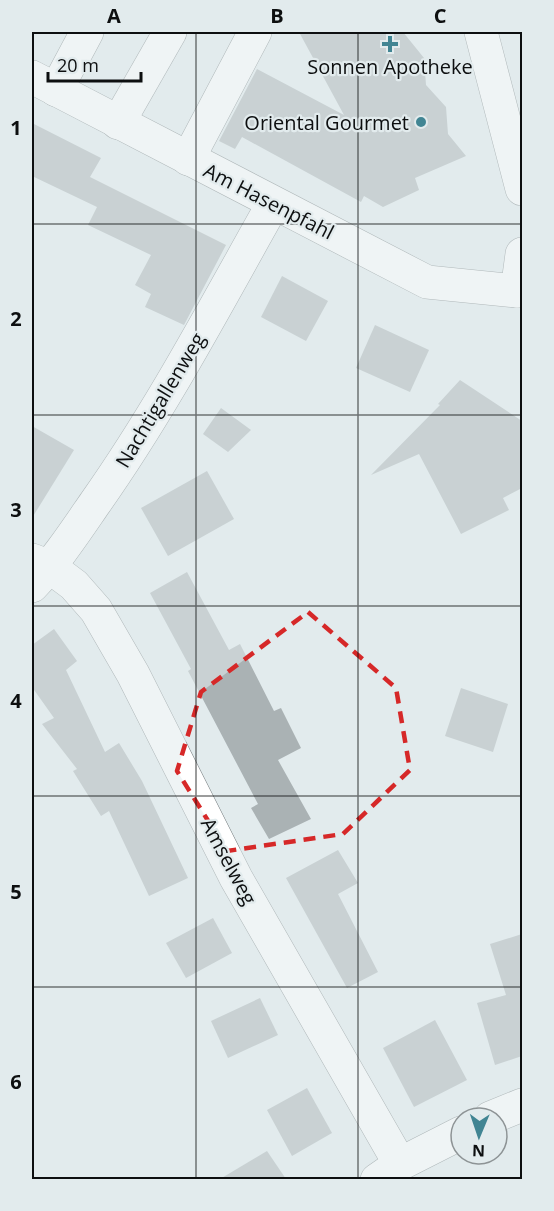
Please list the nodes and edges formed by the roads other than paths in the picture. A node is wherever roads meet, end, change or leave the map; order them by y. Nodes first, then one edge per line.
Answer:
1 (87, 32) edge
2 (170, 32) edge
3 (255, 32) edge
4 (481, 32) edge
5 (44, 83) edge
6 (118, 123) junction
7 (188, 159) junction
8 (522, 189) edge
9 (273, 204) junction
10 (522, 254) edge
11 (520, 294) edge
12 (38, 571) edge
13 (449, 1139) edge
14 (388, 1172) edge

1 - 5 street
2 - 6 street
3 - 7 street
4 - 8 street
5 - 6 street, Am Hasenpfahl
6 - 7 street, Am Hasenpfahl
7 - 9 street, Am Hasenpfahl
9 - 11 street, Am Hasenpfahl
9 - 12 street, Nachtigallenweg
10 - 11 street
12 - 14 street, Amselweg
13 - 14 street

